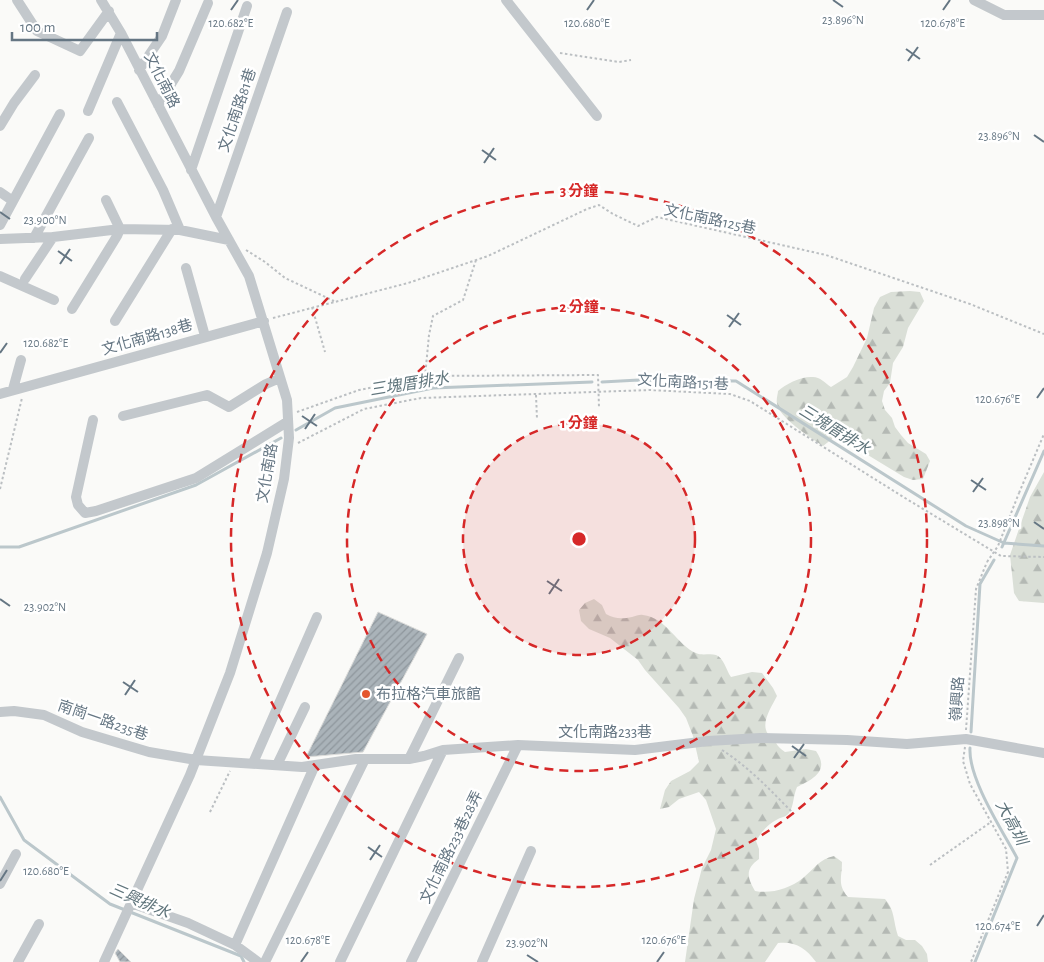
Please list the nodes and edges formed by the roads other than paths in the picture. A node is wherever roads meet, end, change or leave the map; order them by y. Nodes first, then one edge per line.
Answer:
1 (17, 0) edge
2 (101, 0) edge
3 (176, 0) edge
4 (506, 0) edge
5 (974, 0) edge
6 (208, 3) dead end
7 (247, 6) dead end
8 (109, 11) junction
9 (287, 12) dead end
10 (1044, 16) edge
11 (121, 32) junction
12 (139, 70) junction
13 (35, 75) dead end
14 (117, 102) dead end
15 (158, 105) junction
16 (88, 111) dead end
17 (60, 114) dead end
18 (597, 116) dead end
19 (0, 126) edge
20 (89, 138) dead end
21 (191, 170) junction
22 (0, 192) edge
23 (106, 200) dead end
24 (13, 201) junction
25 (216, 217) junction
26 (0, 225) edge
27 (120, 229) junction
28 (176, 230) junction
29 (53, 237) junction
30 (34, 238) junction
31 (0, 239) edge
32 (229, 240) junction
33 (186, 268) dead end
34 (0, 276) edge
35 (26, 279) dead end
36 (54, 300) dead end
37 (72, 309) dead end
38 (264, 320) junction
39 (115, 321) dead end
40 (205, 336) junction
41 (21, 360) dead end
42 (280, 378) junction
43 (13, 389) junction
44 (0, 394) edge
45 (123, 416) dead end
46 (287, 419) junction
47 (93, 420) dead end
48 (317, 617) dead end
49 (459, 658) dead end
50 (305, 708) dead end
51 (0, 712) edge
52 (518, 745) junction
53 (443, 750) junction
54 (1044, 753) edge
55 (365, 759) junction
56 (409, 759) junction
57 (196, 760) junction
58 (253, 762) junction
59 (277, 765) junction
60 (315, 765) junction
61 (531, 850) dead end
62 (16, 854) dead end
63 (0, 884) edge
64 (131, 903) junction
65 (39, 924) dead end
66 (235, 945) junction
67 (18, 962) edge
68 (104, 962) edge
69 (258, 962) edge
70 (265, 962) edge
71 (340, 962) edge
72 (411, 962) edge
73 (482, 962) edge

1 - 8 street
2 - 8 street, 文化南路
3 - 12 street
4 - 18 street
5 - 10 street
6 - 15 street
7 - 21 street
8 - 11 street, 文化南路
9 - 25 street, 文化南路81巷
11 - 12 street, 文化南路
11 - 16 street
12 - 15 street, 文化南路
13 - 19 street
14 - 28 street
15 - 21 street, 文化南路
17 - 24 street
20 - 30 street
21 - 25 street, 文化南路
22 - 24 street
23 - 27 street
24 - 26 street
25 - 32 street, 文化南路
27 - 28 street
27 - 29 street
27 - 37 street
28 - 32 street
28 - 39 street
29 - 30 street
29 - 35 street
30 - 31 street
32 - 38 street, 文化南路
33 - 40 street
34 - 36 street
38 - 40 street, 文化南路138巷
38 - 42 street, 文化南路
40 - 43 street, 文化南路138巷
41 - 43 street
42 - 45 street
42 - 46 street, 文化南路
43 - 44 street, 文化南路138巷
46 - 47 street
46 - 57 street, 文化南路
48 - 58 street
49 - 56 street
50 - 59 street
51 - 57 street, 南崗一路235巷
52 - 53 street, 文化南路233巷
52 - 54 street, 文化南路233巷
52 - 72 street, 文化南路233巷28弄
53 - 56 street, 文化南路233巷
53 - 71 street
55 - 56 street, 文化南路233巷
55 - 60 street, 文化南路233巷
55 - 70 street
57 - 58 street, 文化南路233巷
57 - 64 street, 文化南路
58 - 59 street, 文化南路233巷
59 - 60 street, 文化南路233巷
60 - 66 street
61 - 73 street
62 - 63 street
64 - 66 street
64 - 68 street, 文化南路
65 - 67 street
66 - 69 street

